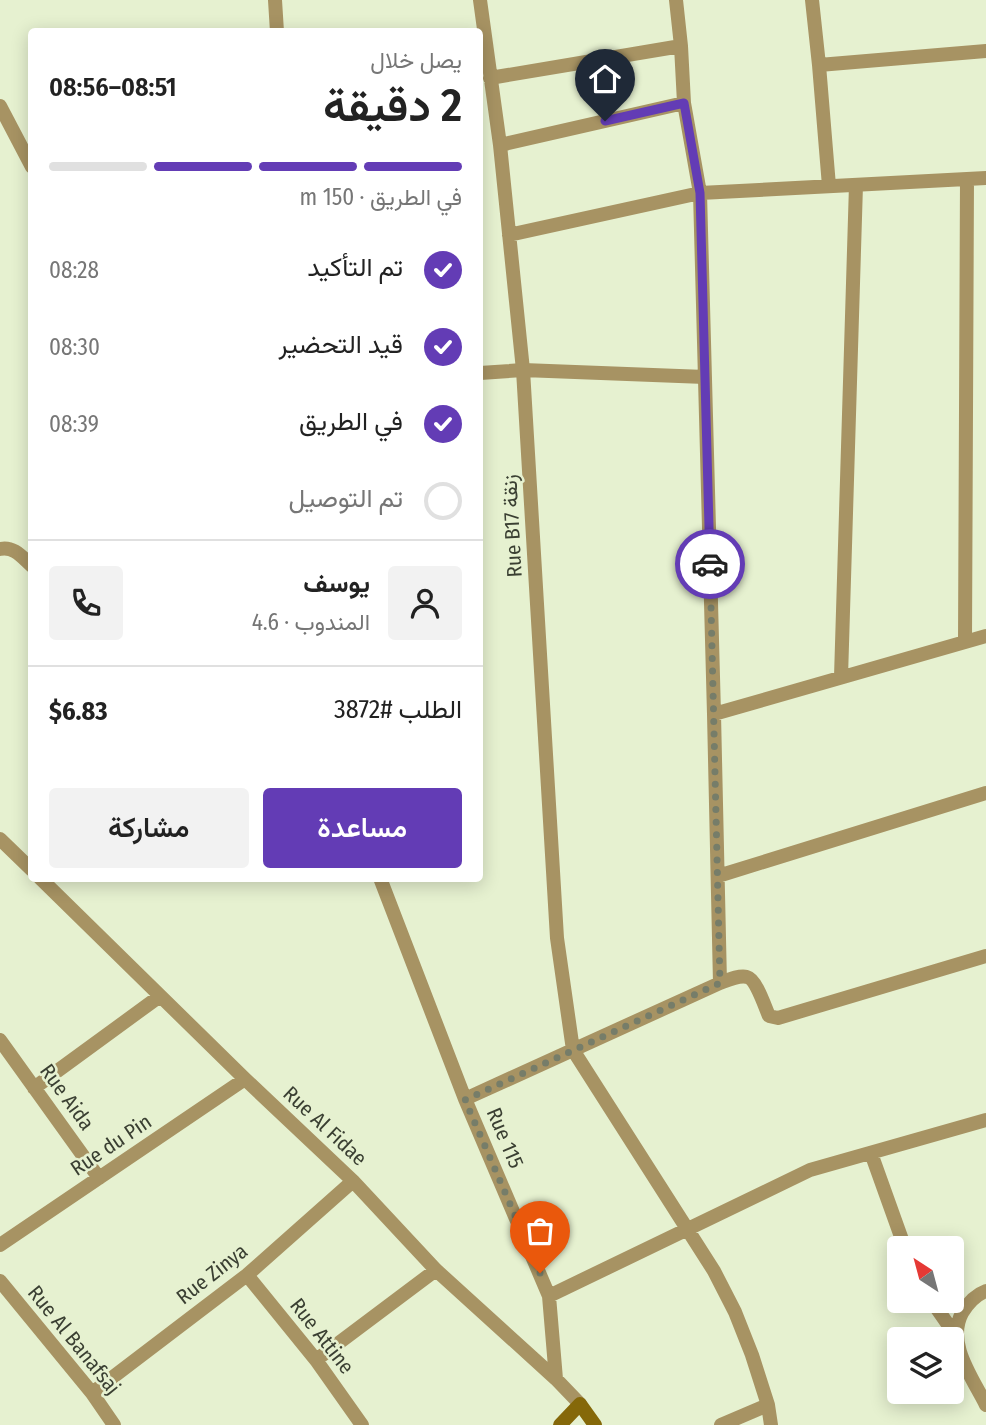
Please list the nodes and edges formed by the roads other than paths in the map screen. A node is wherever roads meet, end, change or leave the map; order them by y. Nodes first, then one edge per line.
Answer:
1 (275, 0) edge
2 (480, 0) edge
3 (676, 0) edge
4 (812, 0) edge
5 (277, 28) edge
6 (481, 28) edge
7 (681, 46) junction
8 (483, 47) edge
9 (986, 51) edge
10 (819, 65) junction
11 (490, 78) junction
12 (684, 103) junction
13 (0, 106) edge
14 (500, 145) junction
15 (28, 159) edge
16 (986, 178) edge
17 (967, 179) junction
18 (856, 185) junction
19 (829, 186) junction
20 (700, 193) junction
21 (509, 235) junction
22 (523, 370) junction
23 (483, 373) edge
24 (705, 377) junction
25 (0, 549) edge
26 (28, 562) edge
27 (986, 636) edge
28 (965, 642) junction
29 (841, 677) junction
30 (714, 714) junction
31 (986, 793) edge
32 (0, 839) edge
33 (28, 866) edge
34 (718, 876) junction
35 (44, 882) edge
36 (382, 882) edge
37 (986, 956) edge
38 (720, 983) junction
39 (160, 996) junction
40 (0, 1040) edge
41 (573, 1050) junction
42 (245, 1079) junction
43 (34, 1088) junction
44 (465, 1100) junction
45 (986, 1120) edge
46 (871, 1153) junction
47 (99, 1178) junction
48 (353, 1181) junction
49 (687, 1230) junction
50 (901, 1236) edge
51 (0, 1245) edge
52 (436, 1270) junction
53 (247, 1275) junction
54 (0, 1281) edge
55 (986, 1292) edge
56 (549, 1296) junction
57 (957, 1327) edge
58 (316, 1360) junction
59 (964, 1361) edge
60 (556, 1379) junction
61 (92, 1393) junction
62 (580, 1404) junction
63 (768, 1405) junction
64 (986, 1405) edge
65 (114, 1425) edge
66 (362, 1425) edge
67 (560, 1425) edge
68 (595, 1425) edge
69 (721, 1425) edge
70 (771, 1425) edge

1 - 5 street
2 - 6 street, Rue B17 زنقة
3 - 7 street
4 - 10 street
7 - 11 street
7 - 12 street
8 - 11 street, Rue B17 زنقة
9 - 10 street
10 - 19 street
11 - 14 street, Rue B17 زنقة
12 - 14 street
12 - 20 street
13 - 15 street
14 - 21 street, Rue B17 زنقة
16 - 17 street
17 - 18 street
17 - 28 street
18 - 19 street
18 - 29 street
19 - 20 street
20 - 21 street
20 - 24 street
21 - 22 street, Rue B17 زنقة
22 - 23 street
22 - 24 street
22 - 41 street, Rue B17 زنقة
24 - 30 street
25 - 26 street
27 - 28 street
28 - 29 street
29 - 30 street
30 - 34 street
31 - 34 street
32 - 33 street
34 - 38 street
35 - 39 street, Rue Al Fidae
36 - 44 street, Rue 115
37 - 38 street
38 - 41 street
39 - 42 street, Rue Al Fidae
39 - 43 street
40 - 43 street, Rue Aida
41 - 44 street
41 - 49 street
42 - 47 street, Rue du Pin
42 - 48 street, Rue Al Fidae
43 - 47 street, Rue Aida
44 - 56 street, Rue 115
45 - 46 street
46 - 49 street
46 - 50 street
47 - 51 street, Rue du Pin
48 - 52 street, Rue Al Fidae
48 - 53 street, Rue Zinya
49 - 56 street
49 - 63 street
52 - 58 street
52 - 60 street, Rue Al Fidae
53 - 58 street, Rue Attine
53 - 61 street, Rue Zinya
54 - 61 street, Rue Al Banafsaj
55 - 57 street
56 - 60 street, Rue 115
58 - 66 street, Rue Attine
59 - 64 street
60 - 62 street, Rue Al Fidae
61 - 65 street, Rue Al Banafsaj
62 - 67 street
62 - 68 street
63 - 69 street
63 - 70 street

